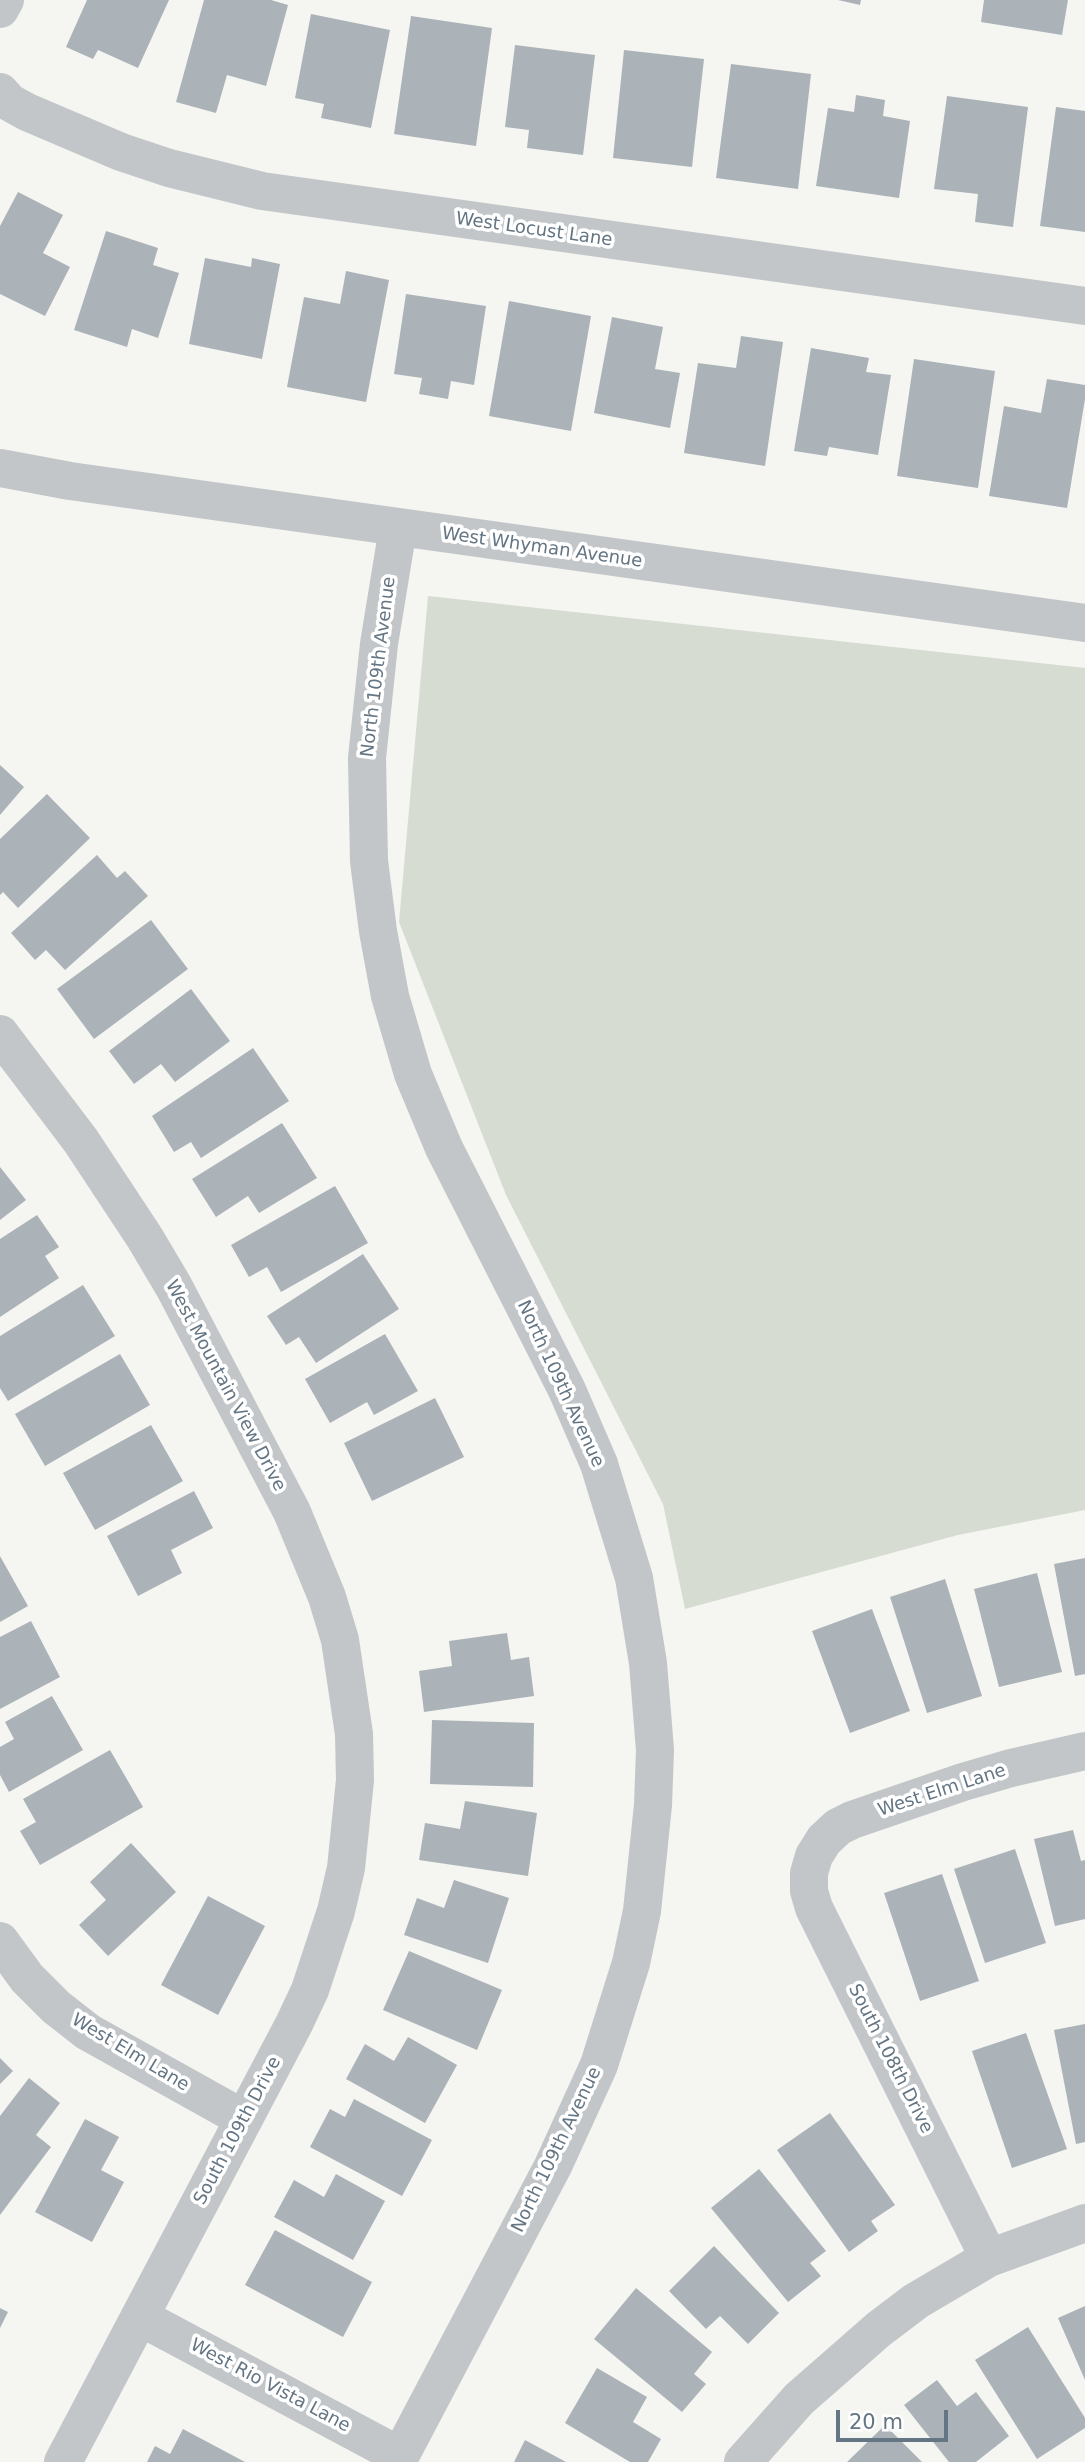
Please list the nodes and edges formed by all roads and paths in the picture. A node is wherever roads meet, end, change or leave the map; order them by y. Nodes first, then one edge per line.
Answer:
1 (5, 0) edge
2 (0, 9) edge
3 (0, 92) edge
4 (1085, 306) edge
5 (0, 468) edge
6 (398, 528) junction
7 (1085, 623) edge
8 (0, 1034) edge
9 (1085, 1751) edge
10 (355, 1780) joint
11 (814, 1856) joint
12 (0, 1941) edge
13 (244, 2119) junction
14 (1085, 2222) edge
15 (989, 2258) junction
16 (140, 2317) junction
17 (399, 2459) edge
18 (63, 2462) edge
19 (743, 2462) edge

1 - 2 street
3 - 4 street, West Locust Lane
5 - 6 street, West Whyman Avenue
6 - 7 street, West Whyman Avenue
6 - 17 street, North 109th Avenue
8 - 10 street, West Mountain View Drive
9 - 11 street, West Elm Lane
10 - 13 street, South 109th Drive
11 - 15 street, South 108th Drive
12 - 13 street, West Elm Lane
13 - 16 street, South 109th Drive
14 - 15 street
15 - 19 street
16 - 17 street, West Rio Vista Lane
16 - 18 street, South 109th Drive

